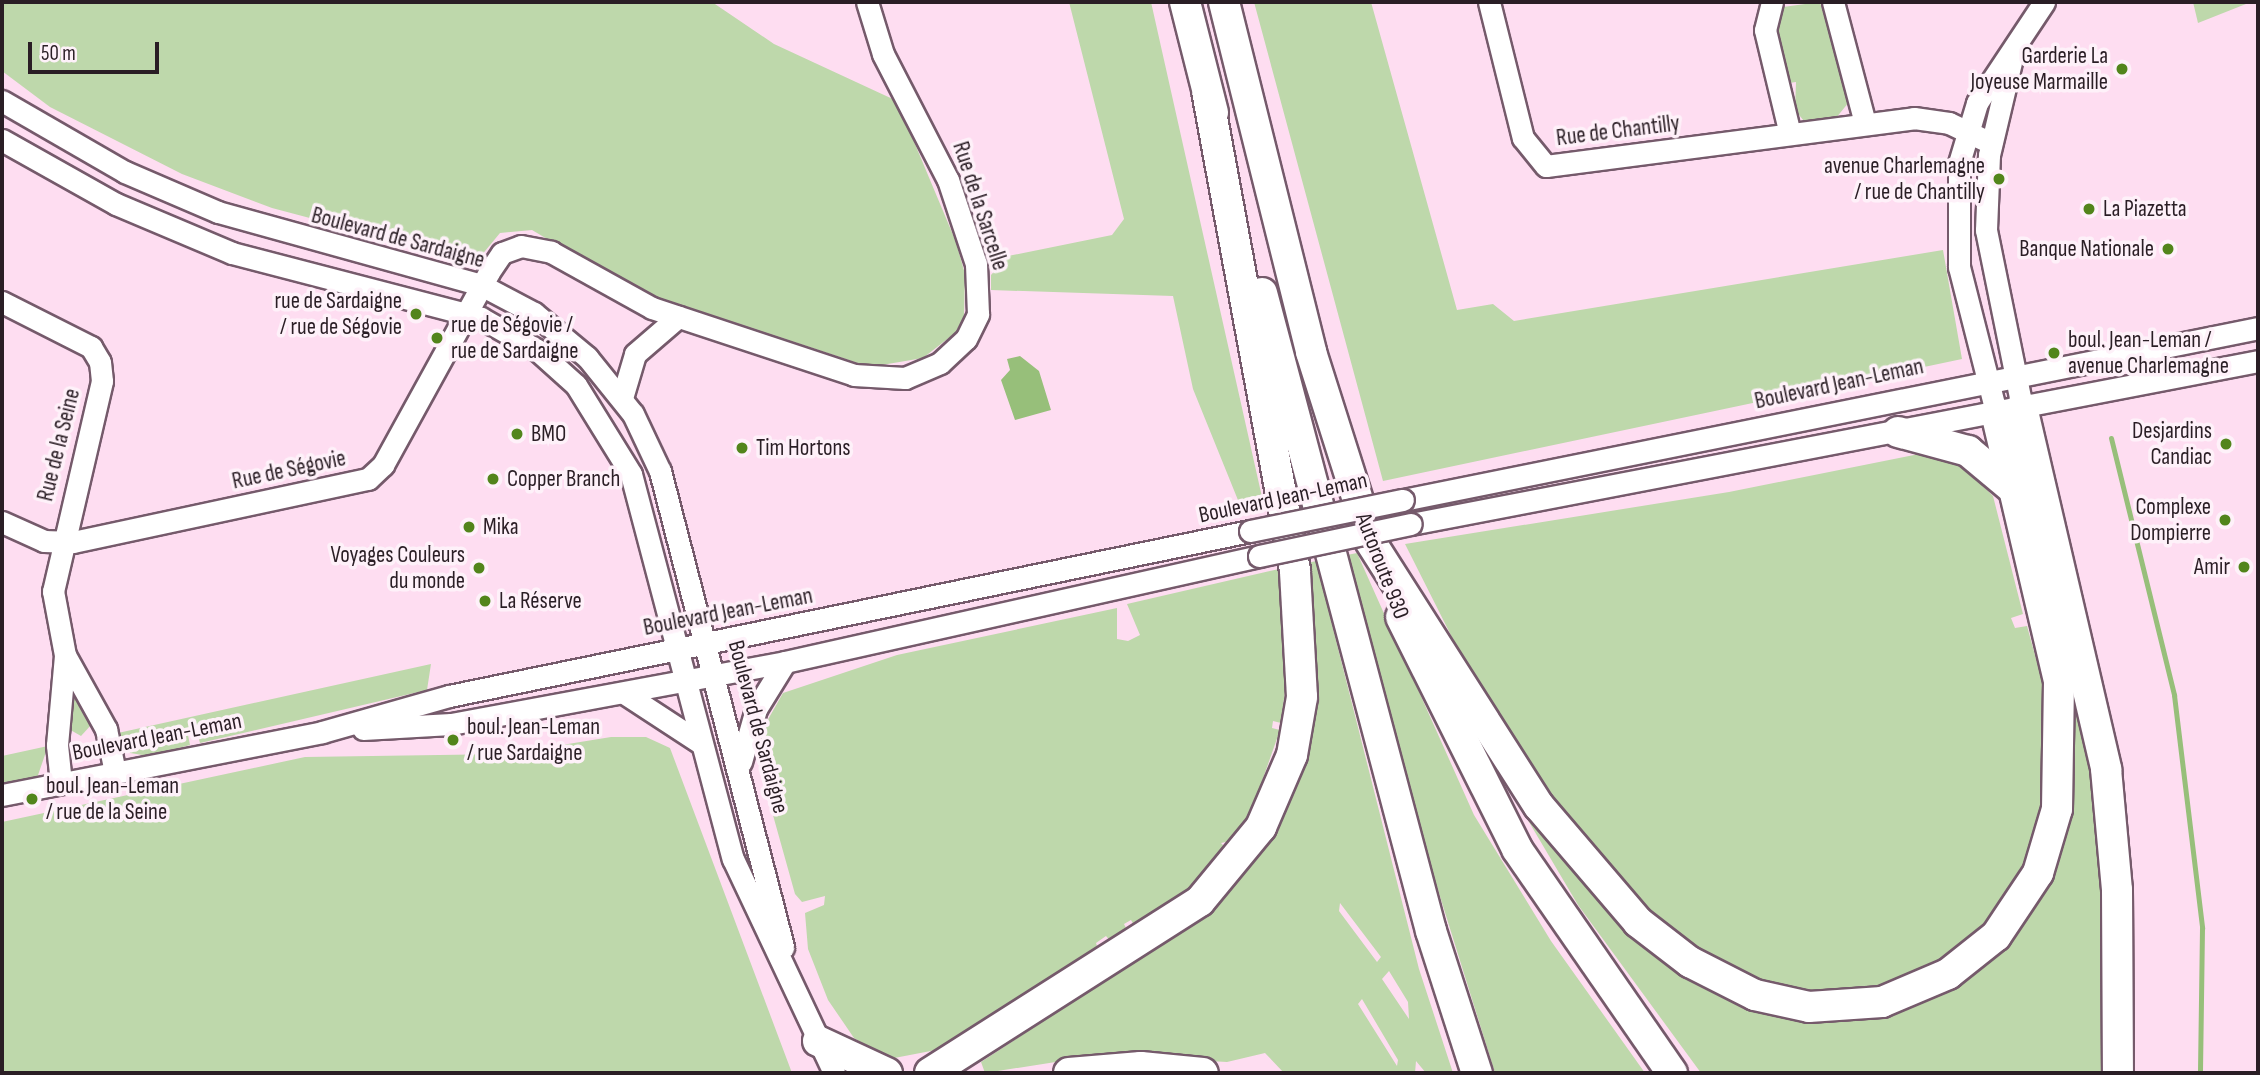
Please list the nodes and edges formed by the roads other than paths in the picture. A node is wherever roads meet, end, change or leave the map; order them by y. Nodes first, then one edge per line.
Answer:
1 (867, 2) edge
2 (1185, 2) edge
3 (1224, 2) edge
4 (1489, 2) edge
5 (1772, 2) edge
6 (1833, 2) edge
7 (2044, 2) edge
8 (2012, 55) junction
9 (1208, 94) junction
10 (2, 101) edge
11 (1865, 123) junction
12 (1967, 130) junction
13 (1790, 134) junction
14 (2, 140) edge
15 (1991, 143) junction
16 (481, 285) junction
17 (2, 302) edge
18 (466, 313) junction
19 (678, 317) junction
20 (2258, 328) edge
21 (2258, 361) edge
22 (2015, 374) junction
23 (1986, 381) junction
24 (622, 398) junction
25 (2009, 409) junction
26 (1898, 432) junction
27 (2017, 492) junction
28 (2, 522) edge
29 (1370, 541) junction
30 (62, 542) junction
31 (708, 643) junction
32 (679, 648) junction
33 (65, 655) junction
34 (785, 662) junction
35 (717, 675) junction
36 (686, 680) junction
37 (624, 692) junction
38 (322, 732) junction
39 (699, 742) junction
40 (740, 764) junction
41 (115, 772) junction
42 (61, 783) junction
43 (2, 795) edge
44 (791, 984) junction
45 (818, 1041) junction
46 (834, 1073) edge
47 (887, 1073) edge
48 (930, 1073) edge
49 (1069, 1073) edge
50 (1203, 1073) edge
51 (1477, 1073) edge
52 (1672, 1073) edge
53 (2118, 1073) edge

1 - 19 street, Rue de la Sarcelle
2 - 9 highway, Autoroute 930
3 - 29 highway, Autoroute 930
4 - 13 street, Rue de Chantilly
5 - 13 street
6 - 11 street
7 - 8 street
8 - 12 street
8 - 15 street
9 - 48 highway
9 - 51 highway, Autoroute 930
10 - 16 street, Boulevard de Sardaigne
11 - 12 street, Rue de Chantilly
11 - 13 street, Rue de Chantilly
12 - 15 street, Rue de Chantilly
12 - 23 street
14 - 18 street, Boulevard de Sardaigne
15 - 22 street
16 - 18 street, Rue de Ségovie
16 - 19 street, Rue de la Sarcelle
16 - 24 street, Boulevard de Sardaigne
17 - 30 street, Rue de la Seine
18 - 30 street, Rue de Ségovie
18 - 32 street, Boulevard de Sardaigne
19 - 24 street
20 - 22 street, Boulevard Jean-Leman
21 - 25 street, Boulevard Jean-Leman
22 - 23 street, Boulevard Jean-Leman
22 - 25 street
23 - 25 street
23 - 31 street, Boulevard Jean-Leman, bridge
24 - 31 street, Boulevard de Sardaigne
25 - 26 street, Boulevard Jean-Leman
25 - 27 highway
25 - 53 highway
26 - 27 highway
26 - 34 street, Boulevard Jean-Leman, bridge
27 - 29 highway
28 - 30 street
29 - 52 highway, Autoroute 930
30 - 33 street, Rue de la Seine
31 - 32 street, Boulevard Jean-Leman
31 - 35 street, Boulevard de Sardaigne
32 - 36 street, Boulevard de Sardaigne
32 - 38 street, Boulevard Jean-Leman
33 - 41 street, Rue de la Seine
33 - 42 street, Rue de la Seine
34 - 35 street, Boulevard Jean-Leman
34 - 40 street
35 - 36 street, Boulevard Jean-Leman
35 - 40 street, Boulevard de Sardaigne
36 - 37 street, Boulevard Jean-Leman
36 - 39 street, Boulevard de Sardaigne
37 - 38 street, Boulevard Jean-Leman
37 - 39 street
38 - 41 street, Boulevard Jean-Leman
39 - 44 street, Boulevard de Sardaigne
40 - 44 street, Boulevard de Sardaigne
41 - 42 street, Boulevard Jean-Leman
42 - 43 street, Boulevard Jean-Leman
44 - 45 street, Boulevard de Sardaigne
45 - 46 street, Boulevard de Sardaigne
45 - 47 highway
49 - 50 highway

